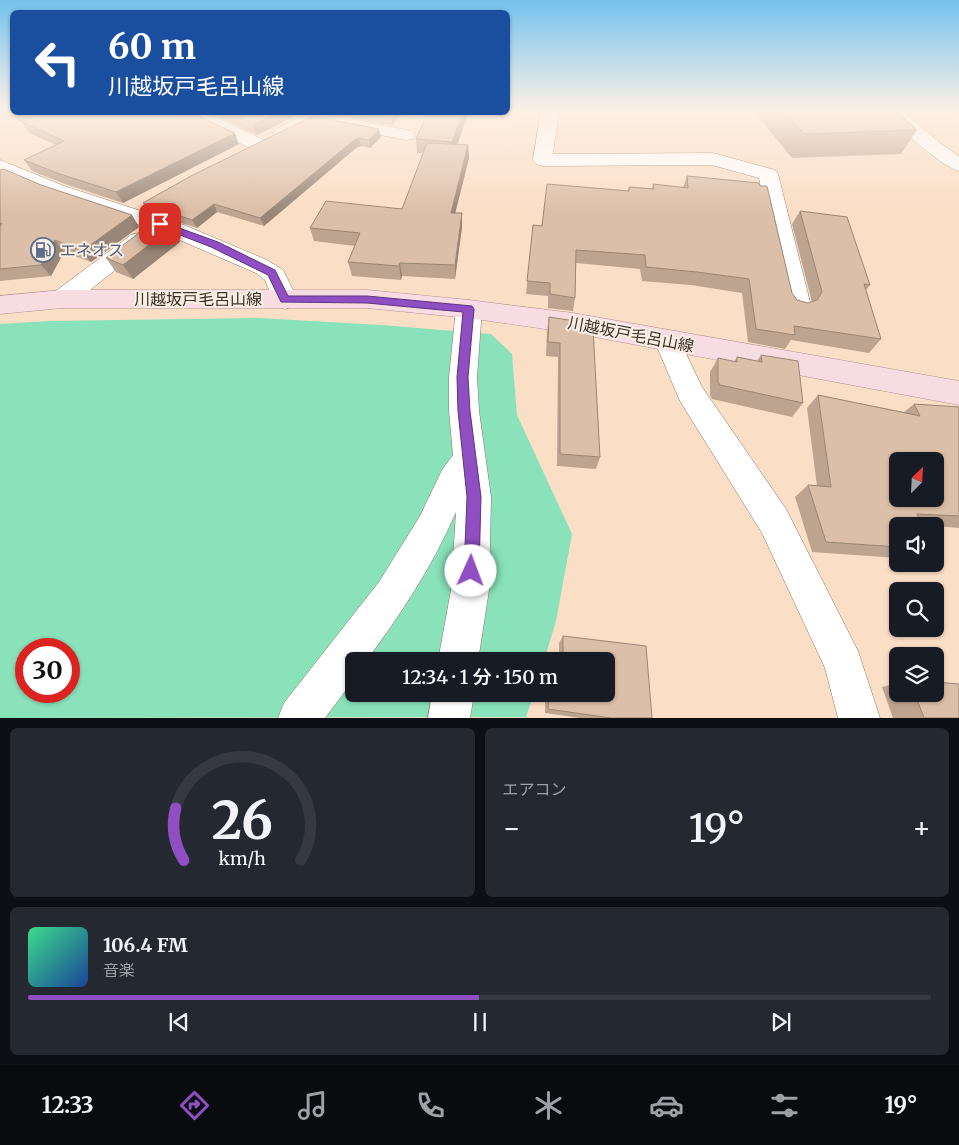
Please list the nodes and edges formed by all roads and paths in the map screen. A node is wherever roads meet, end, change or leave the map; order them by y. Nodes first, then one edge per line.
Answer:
1 (259, 145) edge
2 (545, 145) edge
3 (930, 145) edge
4 (241, 154) edge
5 (959, 165) edge
6 (0, 166) edge
7 (160, 224) junction
8 (62, 299) junction
9 (285, 300) junction
10 (0, 305) edge
11 (798, 306) edge
12 (469, 309) junction
13 (668, 342) junction
14 (959, 394) edge
15 (469, 458) junction
16 (460, 652) edge
17 (452, 702) edge
18 (299, 718) edge
19 (449, 718) edge
20 (859, 718) edge

1 - 4 street
2 - 11 street
3 - 5 street
6 - 7 street
7 - 8 street
7 - 9 street
8 - 9 main road, 川越坂戸毛呂山線
8 - 10 main road, 川越坂戸毛呂山線
9 - 12 main road, 川越坂戸毛呂山線
12 - 13 main road, 川越坂戸毛呂山線
12 - 15 street
13 - 14 main road, 川越坂戸毛呂山線
13 - 20 street
15 - 16 street
15 - 18 street
17 - 19 street

